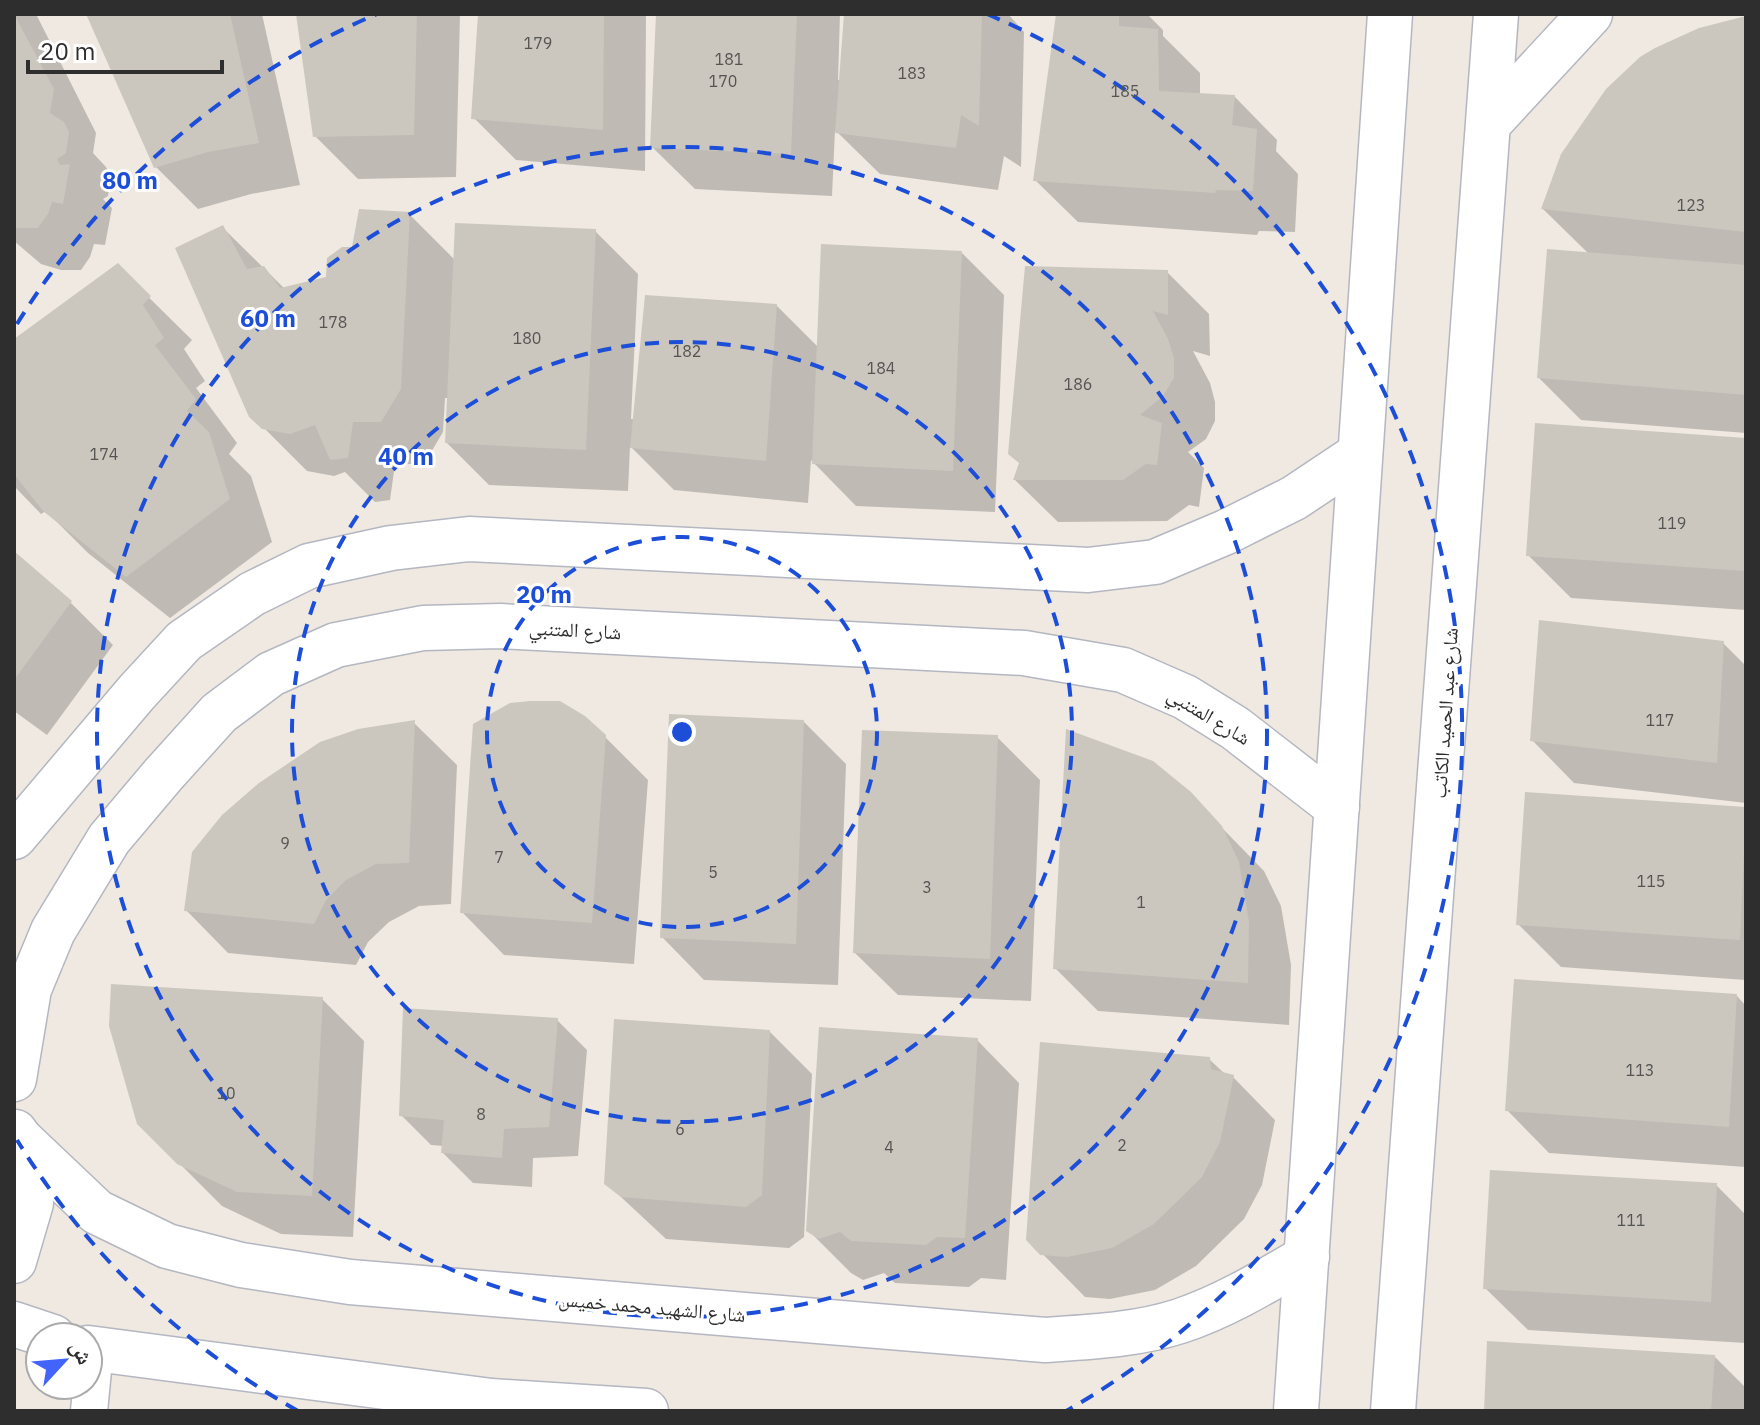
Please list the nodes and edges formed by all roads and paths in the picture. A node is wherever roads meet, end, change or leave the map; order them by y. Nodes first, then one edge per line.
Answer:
1 (1390, 14) edge
2 (1496, 14) edge
3 (1590, 14) edge
4 (1489, 123) junction
5 (1360, 454) junction
6 (1337, 807) junction
7 (14, 837) edge
8 (14, 1079) edge
9 (17, 1135) edge
10 (1307, 1257) junction
11 (14, 1261) edge
12 (104, 1351) edge
13 (491, 1406) edge
14 (646, 1411) edge
15 (1296, 1411) edge
16 (1393, 1411) edge

1 - 5 street
2 - 4 street, شارع عبد الحميد الكاتب
3 - 4 street
4 - 16 street, شارع عبد الحميد الكاتب
5 - 6 street
5 - 7 street
6 - 8 street, شارع المتنبي
6 - 10 street
9 - 10 street, شارع الشهيد محمد خميس
9 - 11 street
10 - 15 street
12 - 13 street
13 - 14 street

